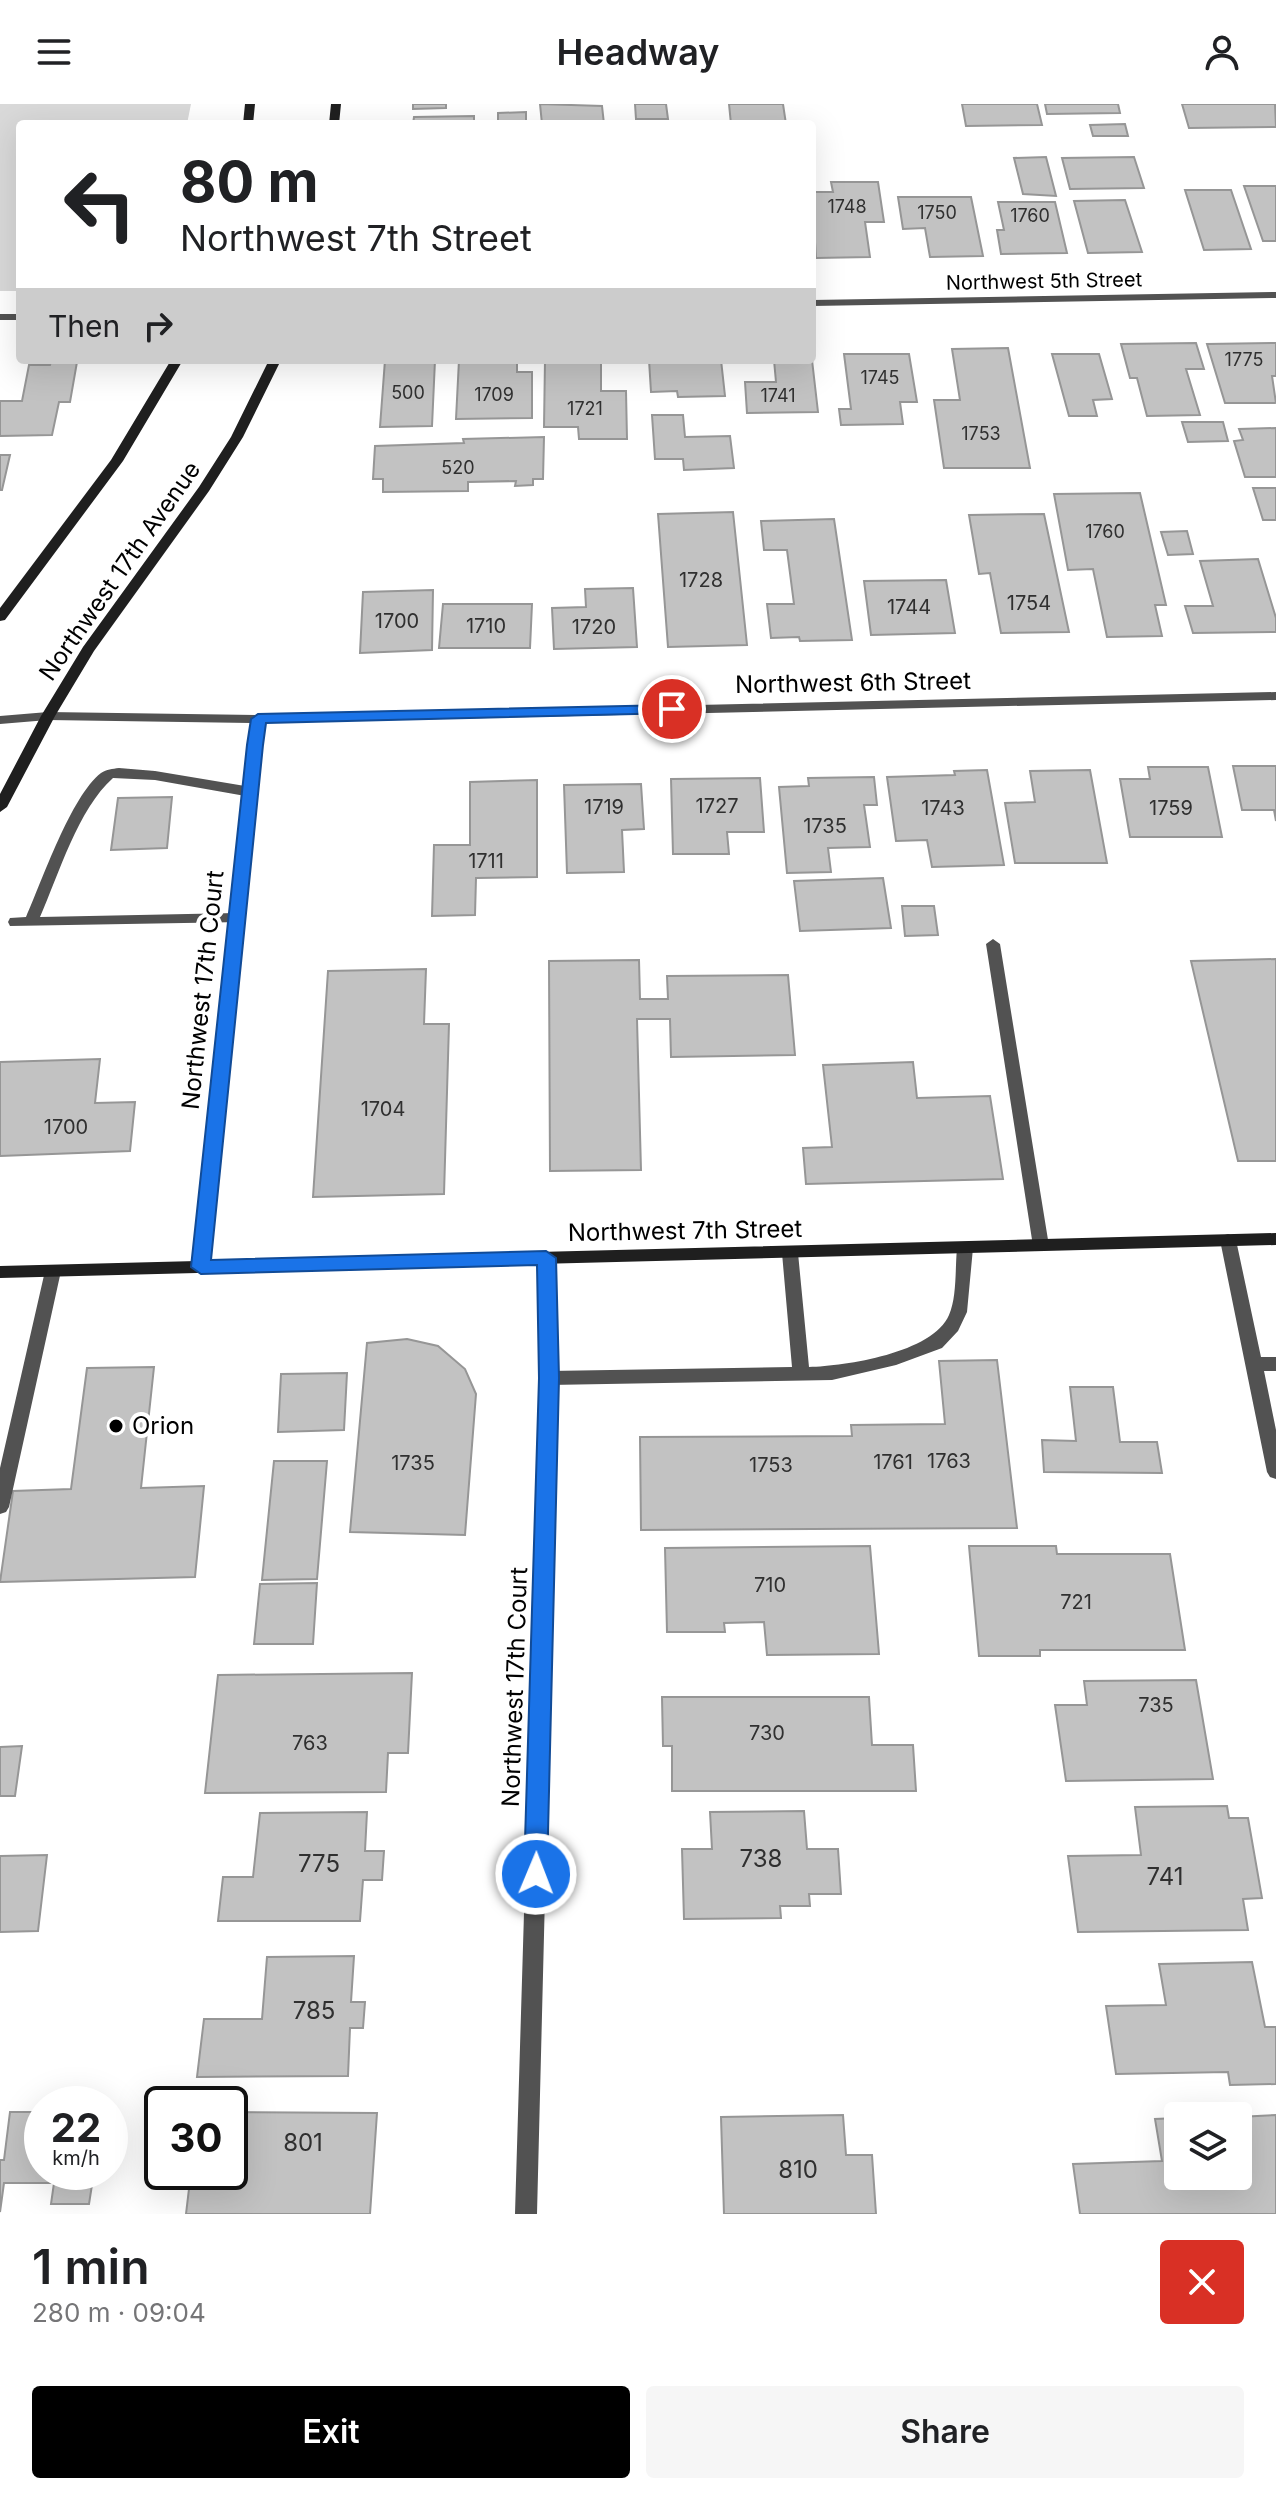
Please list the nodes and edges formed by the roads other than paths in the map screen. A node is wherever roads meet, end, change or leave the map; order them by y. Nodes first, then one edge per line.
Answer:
1 (1276, 295) edge
2 (816, 303) edge
3 (175, 364) edge
4 (273, 364) edge
5 (0, 617) edge
6 (1276, 696) edge
7 (48, 716) junction
8 (258, 719) junction
9 (0, 720) edge
10 (251, 792) junction
11 (0, 807) edge
12 (237, 918) junction
13 (993, 944) dead end
14 (1276, 1239) edge
15 (1228, 1240) junction
16 (1041, 1246) junction
17 (965, 1248) junction
18 (790, 1253) junction
19 (546, 1258) junction
20 (201, 1267) junction
21 (53, 1271) junction
22 (0, 1272) edge
23 (1254, 1364) junction
24 (1276, 1364) edge
25 (801, 1373) junction
26 (549, 1378) junction
27 (1276, 1472) edge
28 (0, 1507) edge
29 (526, 2214) edge

1 - 2 street, Northwest 5th Street
3 - 5 main road
4 - 7 main road, Northwest 17th Avenue
6 - 8 street, Northwest 6th Street
7 - 8 street, Northwest 6th Street
7 - 9 street, Northwest 6th Street
7 - 11 main road, Northwest 17th Avenue
8 - 10 street, Northwest 17th Court
10 - 12 street, Northwest 17th Court
10 - 12 street
12 - 20 street, Northwest 17th Court
13 - 16 street
14 - 15 main road, Northwest 7th Street
15 - 16 main road, Northwest 7th Street
15 - 23 street
16 - 17 main road, Northwest 7th Street
17 - 18 main road, Northwest 7th Street
17 - 25 street
18 - 19 main road, Northwest 7th Street
18 - 25 street
19 - 20 main road, Northwest 7th Street
19 - 26 street, Northwest 17th Court
20 - 21 main road, Northwest 7th Street
21 - 22 main road, Northwest 7th Street
21 - 28 street
23 - 24 street
23 - 27 street
25 - 26 street
26 - 29 street, Northwest 17th Court

